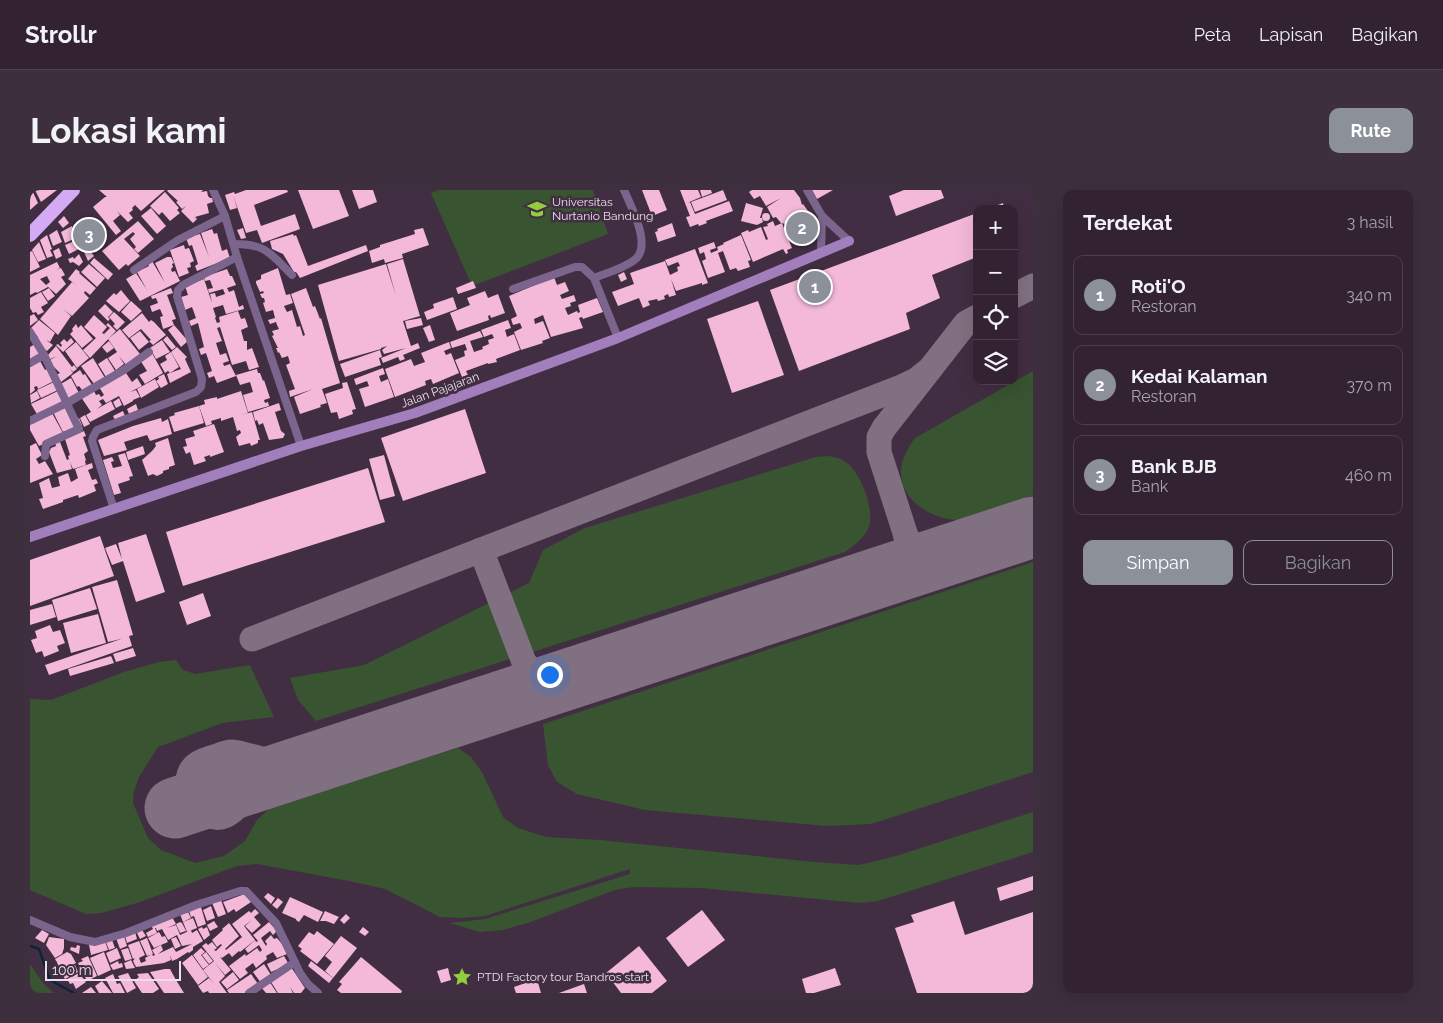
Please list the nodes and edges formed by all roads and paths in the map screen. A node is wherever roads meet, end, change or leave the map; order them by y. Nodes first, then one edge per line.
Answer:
1 (213, 190) edge
2 (624, 190) edge
3 (807, 190) edge
4 (68, 192) edge
5 (225, 216) junction
6 (822, 216) junction
7 (30, 235) edge
8 (849, 242) joint
9 (234, 244) junction
10 (821, 253) junction
11 (237, 257) junction
12 (134, 270) dead end
13 (292, 275) dead end
14 (594, 278) junction
15 (513, 289) dead end
16 (30, 332) edge
17 (618, 338) junction
18 (149, 352) dead end
19 (44, 355) junction
20 (30, 364) edge
21 (67, 403) junction
22 (30, 421) edge
23 (301, 446) junction
24 (45, 456) dead end
25 (114, 509) junction
26 (30, 537) edge
27 (30, 920) edge
28 (295, 962) junction
29 (249, 993) edge
30 (318, 993) edge

1 - 5 street
2 - 14 street
3 - 6 street
4 - 7 highway
5 - 9 street
5 - 12 street
6 - 8 street
6 - 10 street
8 - 10 main road, Jalan Pajajaran
9 - 11 street
9 - 13 street
10 - 17 main road, Jalan Pajajaran
11 - 23 street
11 - 25 street
14 - 15 street
14 - 17 street
16 - 19 street
17 - 23 main road, Jalan Pajajaran
18 - 21 street
19 - 20 street
19 - 21 street
21 - 22 street
21 - 24 street
23 - 25 main road, Jalan Pajajaran
25 - 26 main road, Jalan Pajajaran
27 - 28 street
28 - 29 street
28 - 30 street

